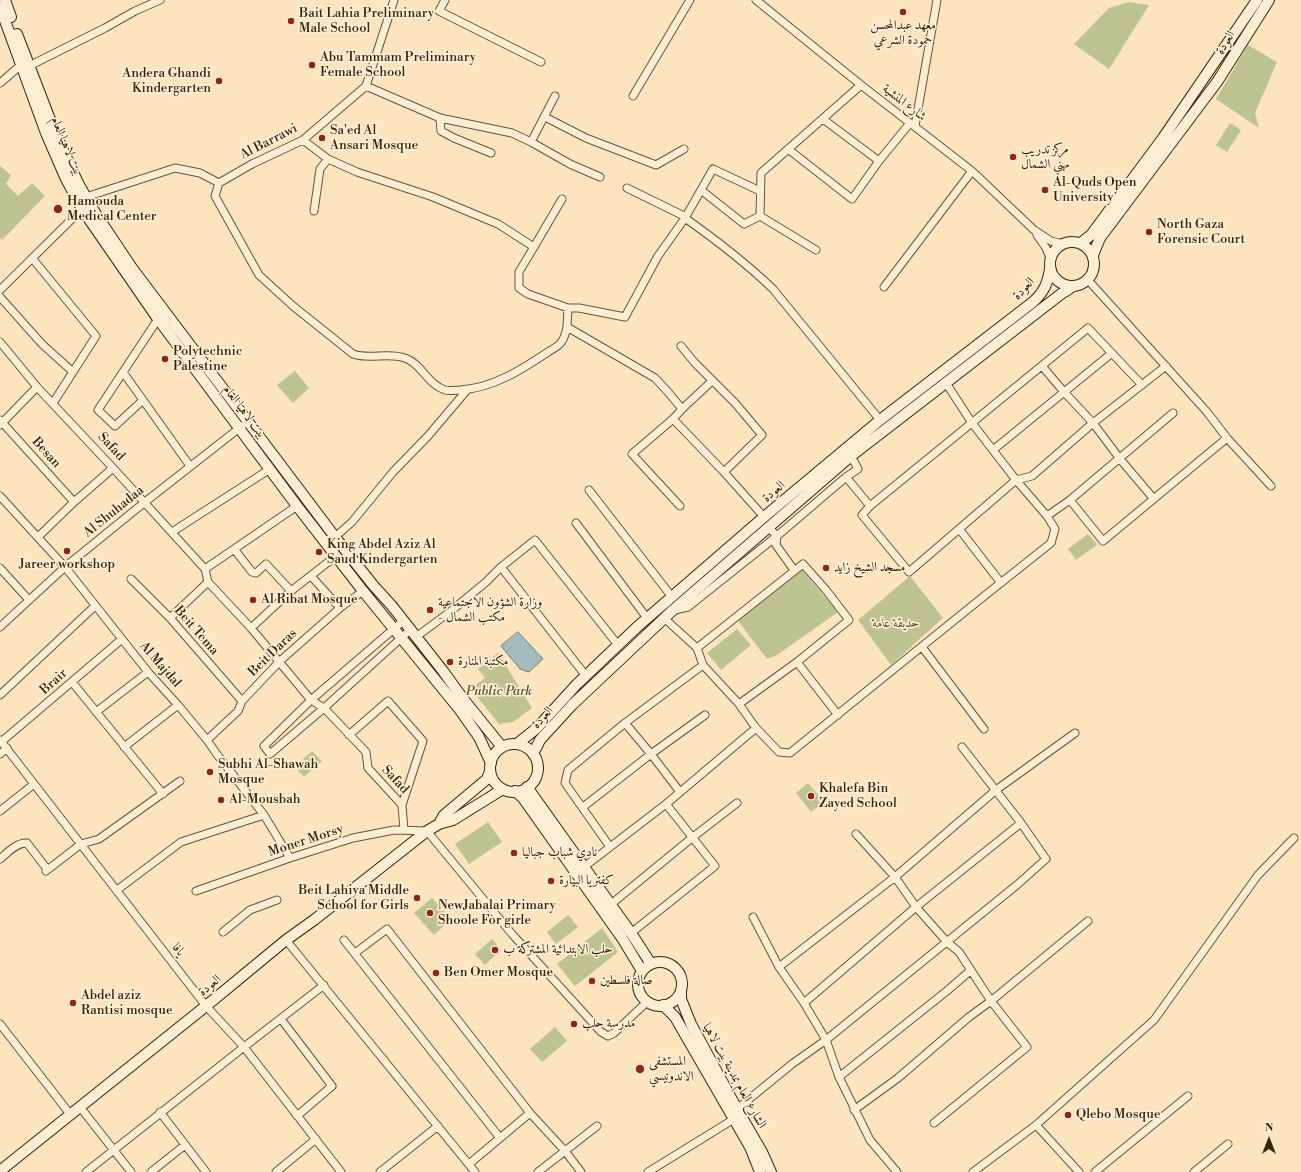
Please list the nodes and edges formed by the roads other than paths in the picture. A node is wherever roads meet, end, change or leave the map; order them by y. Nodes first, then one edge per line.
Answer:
1 (5, 0) edge
2 (160, 0) edge
3 (394, 0) edge
4 (445, 0) edge
5 (690, 0) edge
6 (756, 0) edge
7 (937, 0) edge
8 (1257, 0) edge
9 (1269, 0) edge
10 (0, 7) edge
11 (542, 62) dead end
12 (25, 65) junction
13 (0, 83) edge
14 (366, 86) junction
15 (861, 86) junction
16 (555, 96) dead end
17 (633, 96) dead end
18 (545, 116) junction
19 (440, 118) junction
20 (823, 119) junction
21 (912, 125) junction
22 (303, 140) junction
23 (531, 142) junction
24 (684, 149) dead end
25 (788, 149) junction
26 (491, 153) dead end
27 (328, 159) junction
28 (879, 161) junction
29 (972, 172) junction
30 (600, 177) dead end
31 (219, 183) junction
32 (627, 188) dead end
33 (701, 190) junction
34 (760, 191) junction
35 (86, 197) junction
36 (562, 199) dead end
37 (82, 210) junction
38 (314, 211) dead end
39 (760, 216) junction
40 (686, 218) junction
41 (1034, 230) junction
42 (1081, 243) junction
43 (1063, 244) junction
44 (534, 248) junction
45 (816, 250) dead end
46 (1093, 255) junction
47 (32, 258) junction
48 (1050, 263) junction
49 (1088, 280) junction
50 (884, 287) dead end
51 (1072, 287) junction
52 (0, 290) edge
53 (0, 297) edge
54 (568, 308) junction
55 (158, 319) junction
56 (567, 327) junction
57 (0, 342) edge
58 (681, 346) dead end
59 (1112, 353) junction
60 (1042, 366) junction
61 (1166, 366) junction
62 (73, 372) junction
63 (123, 372) junction
64 (712, 381) junction
65 (946, 383) junction
66 (1142, 385) junction
67 (37, 386) junction
68 (467, 390) junction
69 (1064, 392) junction
70 (143, 400) junction
71 (53, 403) junction
72 (682, 409) junction
73 (1173, 413) dead end
74 (673, 419) junction
75 (880, 420) junction
76 (1, 423) edge
77 (972, 423) junction
78 (1093, 423) junction
79 (243, 425) junction
80 (1227, 438) junction
81 (993, 450) junction
82 (851, 456) junction
83 (1120, 458) junction
84 (190, 466) junction
85 (113, 468) junction
86 (270, 469) junction
87 (724, 472) junction
88 (846, 477) junction
89 (1016, 480) junction
90 (1271, 486) dead end
91 (589, 490) dead end
92 (0, 496) edge
93 (1153, 498) junction
94 (1070, 500) junction
95 (74, 502) junction
96 (145, 502) junction
97 (297, 506) junction
98 (680, 506) dead end
99 (870, 506) junction
100 (1047, 516) junction
101 (764, 517) junction
102 (576, 523) dead end
103 (768, 527) junction
104 (960, 530) junction
105 (172, 532) junction
106 (777, 536) junction
107 (38, 537) junction
108 (335, 537) junction
109 (234, 549) junction
110 (336, 556) junction
111 (501, 567) junction
112 (0, 568) edge
113 (65, 568) junction
114 (205, 569) junction
115 (794, 570) junction
116 (311, 576) junction
117 (131, 579) dead end
118 (208, 582) junction
119 (1001, 583) junction
120 (363, 590) junction
121 (291, 591) junction
122 (672, 597) junction
123 (29, 600) junction
124 (95, 606) junction
125 (340, 608) junction
126 (673, 610) junction
127 (170, 618) junction
128 (647, 618) junction
129 (664, 618) junction
130 (403, 621) junction
131 (0, 627) edge
132 (251, 628) junction
133 (394, 629) junction
134 (413, 634) junction
135 (402, 637) junction
136 (122, 639) junction
137 (618, 645) junction
138 (922, 647) junction
139 (697, 648) junction
140 (280, 661) junction
141 (797, 662) junction
142 (703, 665) junction
143 (148, 672) junction
144 (586, 676) junction
145 (72, 682) junction
146 (0, 694) edge
147 (311, 700) junction
148 (242, 701) junction
149 (739, 704) junction
150 (178, 705) junction
151 (324, 708) junction
152 (96, 712) junction
153 (705, 715) dead end
154 (838, 715) junction
155 (624, 723) junction
156 (756, 728) junction
157 (984, 729) dead end
158 (1075, 733) dead end
159 (349, 735) junction
160 (207, 740) junction
161 (1, 741) edge
162 (517, 744) junction
163 (124, 747) junction
164 (502, 747) junction
165 (962, 747) dead end
166 (6, 748) junction
167 (0, 754) edge
168 (533, 754) junction
169 (650, 754) junction
170 (490, 767) junction
171 (180, 781) dead end
172 (34, 784) junction
173 (527, 787) junction
174 (502, 789) junction
175 (996, 790) junction
176 (516, 791) junction
177 (680, 792) junction
178 (163, 794) junction
179 (736, 803) dead end
180 (666, 804) junction
181 (402, 805) junction
182 (583, 807) junction
183 (0, 811) edge
184 (264, 815) junction
185 (1021, 823) junction
186 (439, 824) junction
187 (404, 830) junction
188 (427, 831) junction
189 (856, 834) dead end
190 (693, 837) junction
191 (1294, 838) dead end
192 (80, 844) junction
193 (610, 847) junction
194 (290, 858) junction
195 (0, 859) edge
196 (584, 867) junction
197 (895, 877) junction
198 (117, 890) junction
199 (196, 891) dead end
200 (277, 900) dead end
201 (610, 905) junction
202 (916, 907) junction
203 (753, 918) dead end
204 (1088, 921) dead end
205 (223, 932) dead end
206 (630, 933) junction
207 (286, 940) junction
208 (344, 940) dead end
209 (947, 942) junction
210 (355, 953) junction
211 (651, 964) junction
212 (779, 967) junction
213 (971, 970) junction
214 (642, 971) junction
215 (324, 985) junction
216 (681, 990) junction
217 (991, 1000) junction
218 (648, 1001) junction
219 (804, 1003) junction
220 (663, 1005) junction
221 (206, 1006) junction
222 (281, 1019) junction
223 (0, 1024) edge
224 (826, 1040) junction
225 (244, 1047) junction
226 (839, 1077) junction
227 (1188, 1096) dead end
228 (80, 1107) junction
229 (854, 1110) junction
230 (160, 1112) junction
231 (530, 1113) junction
232 (70, 1114) junction
233 (735, 1114) junction
234 (297, 1116) junction
235 (934, 1123) dead end
236 (438, 1126) junction
237 (597, 1126) dead end
238 (1036, 1126) junction
239 (500, 1138) junction
240 (316, 1139) junction
241 (1228, 1144) dead end
242 (185, 1145) junction
243 (113, 1150) junction
244 (565, 1151) junction
245 (469, 1164) junction
246 (0, 1171) edge
247 (650, 1171) edge
248 (86, 1172) edge
249 (131, 1172) edge
250 (151, 1172) edge
251 (206, 1172) edge
252 (276, 1172) edge
253 (341, 1172) edge
254 (380, 1172) edge
255 (475, 1172) edge
256 (538, 1172) edge
257 (581, 1172) edge
258 (760, 1172) edge
259 (771, 1172) edge
260 (897, 1172) edge
261 (973, 1172) edge
262 (1079, 1172) edge
263 (1095, 1172) edge
264 (1194, 1172) edge

1 - 12 main road, بيت لاهيا العام
2 - 12 street
3 - 14 street
4 - 11 street
5 - 17 street
6 - 15 street, شارع المنشية
7 - 21 street
8 - 42 main road, العودة
9 - 46 main road, العودة
10 - 12 main road, بيت لاهيا العام
12 - 13 street
12 - 35 main road, بيت لاهيا العام
12 - 37 main road, بيت لاهيا العام
14 - 19 street
14 - 22 street, Al Barrawi
15 - 20 street
15 - 21 street, شارع المنشية
16 - 18 street
18 - 23 street
18 - 24 street
19 - 23 street
19 - 26 street
20 - 25 street
20 - 28 street
21 - 28 street
21 - 29 street, شارع المنشية
22 - 27 street
22 - 31 street, Al Barrawi
23 - 30 street
25 - 28 street
25 - 34 street
27 - 38 street
27 - 44 street
29 - 41 street, شارع المنشية
29 - 50 street
31 - 35 street
31 - 68 street
32 - 40 street
33 - 34 street
33 - 39 street
33 - 40 street
34 - 39 street
35 - 79 main road, بيت لاهيا العام
36 - 44 street
37 - 47 street
37 - 55 main road, بيت لاهيا العام
39 - 45 street
40 - 54 street
40 - 75 street
41 - 43 street, شارع المنشية
41 - 48 street, شارع المنشية
42 - 43 main road
42 - 46 main road
43 - 48 main road
44 - 54 street
46 - 49 main road
47 - 52 street
47 - 62 street
48 - 51 main road
48 - 75 main road, العودة
49 - 51 main road
49 - 61 street
51 - 65 main road, العودة
53 - 62 street
54 - 56 street
55 - 63 street
55 - 79 main road, بيت لاهيا العام
56 - 68 street
56 - 72 street
57 - 67 street, Safad
58 - 64 street
59 - 60 street
59 - 66 street
59 - 69 street
60 - 69 street
60 - 77 street
61 - 66 street
61 - 80 street
62 - 71 street
63 - 70 street
63 - 70 street
64 - 72 street
64 - 87 street
65 - 77 street
65 - 82 main road, العودة
66 - 78 street
67 - 71 street, Safad
67 - 76 street
68 - 108 street
69 - 78 street
69 - 81 street
70 - 84 street
71 - 85 street, Safad
72 - 74 street
73 - 83 street
74 - 87 street
74 - 98 street
75 - 101 main road, العودة
76 - 95 street, Besan
77 - 81 street
77 - 99 street
78 - 83 street
78 - 89 street
79 - 84 street, Al Shuhadaa
79 - 86 main road, بيت لاهيا العام
79 - 108 main road, بيت لاهيا العام
80 - 90 street
80 - 93 street
81 - 89 street
82 - 88 street
82 - 103 main road, العودة
83 - 93 street
83 - 94 street
84 - 96 street, Al Shuhadaa
85 - 95 street
85 - 96 street, Safad
86 - 97 main road, بيت لاهيا العام
86 - 105 street
87 - 101 street
88 - 99 street
88 - 106 street
89 - 100 street
89 - 104 street
91 - 122 street
92 - 107 street, Al Majdal
93 - 94 street
94 - 100 street
95 - 107 street
96 - 105 street, Safad
96 - 113 street, Al Shuhadaa
97 - 109 street
97 - 110 main road, بيت لاهيا العام
99 - 104 street
100 - 119 street
101 - 122 main road, العودة
102 - 128 street
103 - 106 street
103 - 126 main road, العودة
104 - 119 street
105 - 114 street, Safad
106 - 115 street
106 - 126 street
107 - 113 street, Al Majdal
108 - 130 main road, بيت لاهيا العام
109 - 114 street
109 - 121 street
110 - 116 street
110 - 120 main road, بيت لاهيا العام
111 - 134 street
111 - 137 street
111 - 144 street
112 - 123 street
113 - 123 street, Al Shuhadaa
113 - 124 street, Al Majdal
114 - 118 street
115 - 139 street
115 - 141 street
116 - 121 street
116 - 125 street
117 - 127 street, Beit Tema
118 - 127 street
118 - 132 street, Safad
119 - 138 street
120 - 125 street, Beit Daras
120 - 133 main road, بيت لاهيا العام
121 - 132 street
122 - 128 main road, العودة
123 - 131 street, Al Shuhadaa
124 - 136 street, Al Majdal
124 - 146 street
125 - 140 street, Beit Daras
126 - 129 main road, العودة
127 - 148 street, Beit Tema
128 - 137 main road, العودة
129 - 139 street
129 - 168 main road, العودة
130 - 133 street
130 - 134 main road, بيت لاهيا العام
132 - 140 street, Safad
133 - 135 main road, بيت لاهيا العام
133 - 147 street
134 - 135 street
134 - 164 main road, بيت لاهيا العام
135 - 151 street
135 - 170 main road, بيت لاهيا العام
136 - 143 street, Al Majdal
136 - 145 street, Brair
137 - 144 main road, العودة
138 - 154 street
138 - 157 street
139 - 142 street
140 - 147 street, Safad
140 - 148 street, Beit Daras
141 - 149 street
141 - 154 street
142 - 149 street
142 - 155 street
143 - 150 street, Al Majdal
143 - 152 street
144 - 162 main road, العودة
145 - 152 street
145 - 161 street, Brair
147 - 151 street, Safad
147 - 151 street
148 - 160 street, Beit Daras
149 - 156 street
150 - 160 street, Al Majdal
150 - 163 street
151 - 159 street, Safad
152 - 163 street
153 - 169 street
154 - 156 street
155 - 169 street
155 - 182 street
156 - 177 street
158 - 175 street
159 - 181 street, Safad
159 - 181 street
160 - 184 street, Al Majdal
161 - 166 street, يافا
162 - 164 main road
162 - 168 main road
163 - 178 street
164 - 170 main road
165 - 175 street
166 - 167 street
166 - 172 street, يافا
168 - 173 main road
169 - 177 street
169 - 182 street
170 - 174 main road
170 - 186 main road, العودة
171 - 178 street
172 - 183 street
172 - 192 street, يافا
173 - 176 main road
173 - 196 main road
174 - 176 main road
174 - 186 main road, العودة
175 - 185 street
175 - 197 street
176 - 214 main road
177 - 180 street
178 - 192 street
179 - 190 street
180 - 190 street
180 - 193 street
181 - 187 street, Safad
182 - 193 street
184 - 194 street, Al Majdal
184 - 198 street
185 - 202 street
185 - 209 street
186 - 188 main road, العودة
187 - 188 street, Moner Morsy
187 - 194 street, Moner Morsy
188 - 207 main road, العودة
188 - 218 street
189 - 197 street
190 - 201 street
190 - 206 street
191 - 238 street
192 - 195 street
192 - 198 street, يافا
193 - 196 street
194 - 199 street, Moner Morsy
196 - 201 main road
197 - 202 street
197 - 212 street
198 - 221 street, يافا
200 - 205 street
201 - 206 main road
202 - 209 street
202 - 219 street
203 - 212 street
204 - 217 street
206 - 211 main road
207 - 215 street
207 - 221 main road, العودة
208 - 210 street
209 - 213 street
209 - 224 street
210 - 231 street
210 - 239 street
211 - 214 main road
211 - 216 main road
212 - 219 street
213 - 217 street
213 - 226 street
214 - 218 main road
215 - 222 street
215 - 236 street
216 - 220 main road
216 - 233 main road, الشارع العام بمدينة بيت لاهيا
217 - 229 street
217 - 235 street
218 - 220 main road
219 - 224 street
220 - 233 main road
221 - 225 street, يافا
221 - 228 main road, العودة
222 - 225 street
222 - 234 street
223 - 232 street
224 - 226 street
224 - 233 street
225 - 230 street
225 - 234 street, يافا
226 - 229 street
227 - 263 street
228 - 232 main road, العودة
228 - 243 street
229 - 260 street
230 - 242 street
230 - 243 street
231 - 239 street
231 - 244 street
232 - 246 main road, العودة
233 - 247 street
233 - 258 main road
233 - 259 main road, الشارع العام بمدينة بيت لاهيا
234 - 240 street, يافا
236 - 245 street
236 - 254 street
237 - 244 street
238 - 261 street
238 - 262 street
239 - 245 street
240 - 252 street
240 - 253 street, يافا
241 - 264 street
242 - 250 street
242 - 251 street
243 - 248 street
243 - 249 street
244 - 256 street
244 - 257 street
245 - 255 street

